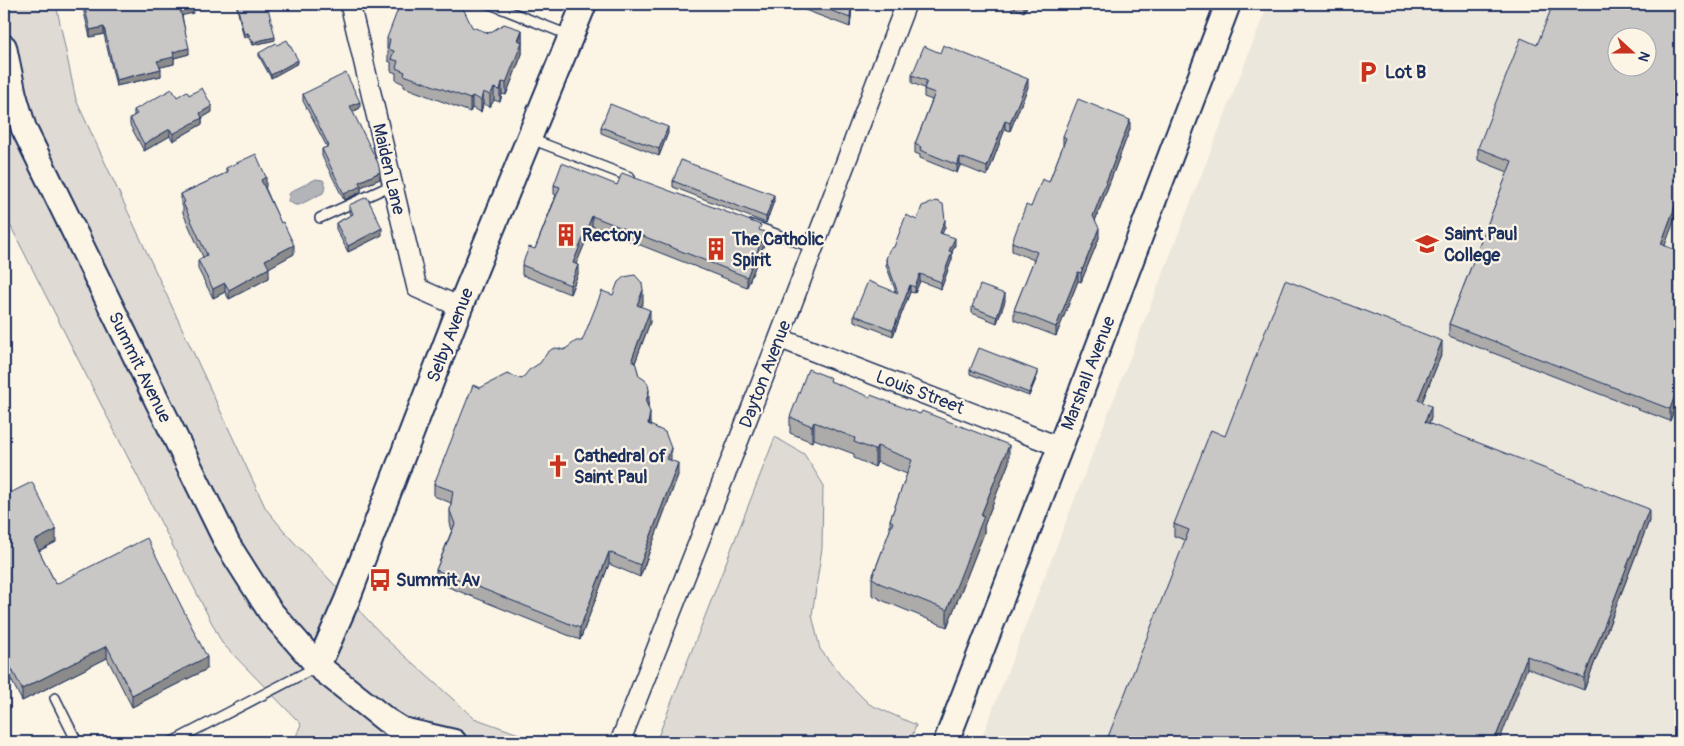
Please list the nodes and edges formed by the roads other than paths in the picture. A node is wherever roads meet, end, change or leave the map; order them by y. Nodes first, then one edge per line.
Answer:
1 (350, 4) edge
2 (490, 4) edge
3 (584, 4) edge
4 (906, 4) edge
5 (1228, 4) edge
6 (571, 36) junction
7 (4, 47) edge
8 (528, 138) junction
9 (640, 181) edge
10 (392, 185) junction
11 (320, 218) dead end
12 (740, 220) edge
13 (813, 248) junction
14 (460, 307) junction
15 (779, 338) junction
16 (1060, 446) junction
17 (318, 666) junction
18 (56, 698) dead end
19 (409, 736) edge
20 (77, 742) edge
21 (172, 742) edge
22 (454, 742) edge
23 (620, 742) edge
24 (946, 742) edge

1 - 10 street, Maiden Lane
2 - 6 lane
3 - 6 street, Selby Avenue
4 - 13 street, Dayton Avenue
5 - 16 street, Marshall Avenue
6 - 8 street, Selby Avenue
7 - 17 street, Summit Avenue
8 - 9 lane
8 - 14 street, Selby Avenue
10 - 11 lane
10 - 14 street, Maiden Lane
12 - 13 lane
13 - 15 street, Dayton Avenue
14 - 17 street, Selby Avenue
15 - 16 street, Louis Street
15 - 23 street, Dayton Avenue
16 - 24 street, Marshall Avenue
17 - 19 street, Summit Avenue
17 - 21 lane
18 - 20 lane
19 - 22 street

